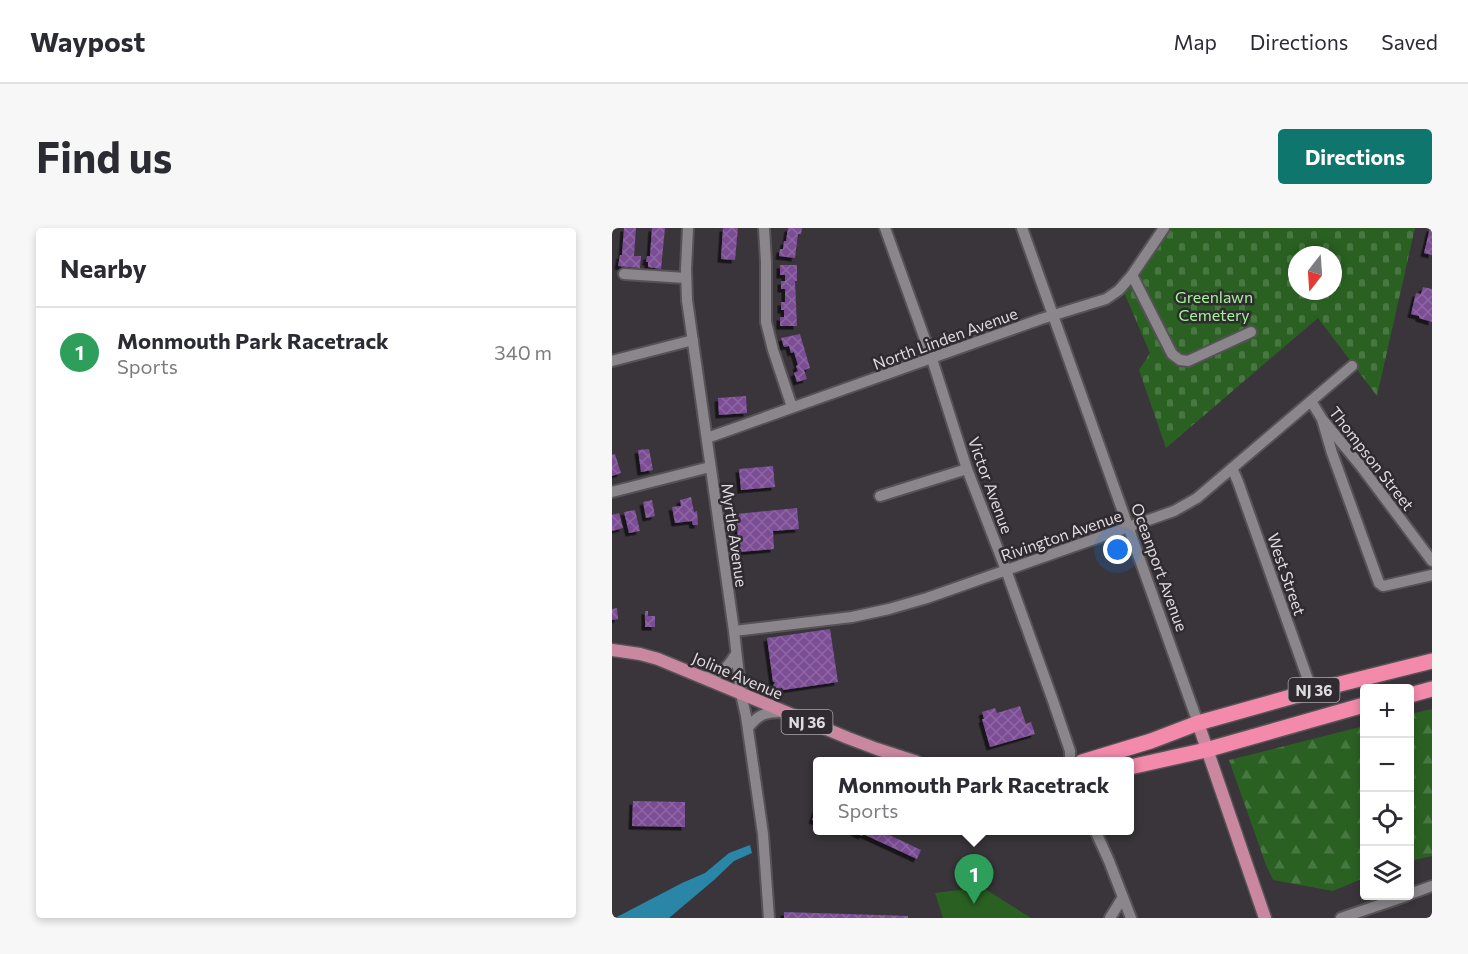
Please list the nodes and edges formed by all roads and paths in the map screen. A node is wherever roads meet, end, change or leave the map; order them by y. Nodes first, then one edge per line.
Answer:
1 (688, 228) edge
2 (764, 228) edge
3 (885, 228) edge
4 (1022, 228) edge
5 (1164, 228) edge
6 (624, 274) dead end
7 (1132, 275) junction
8 (686, 278) junction
9 (1053, 316) junction
10 (1251, 332) dead end
11 (693, 340) junction
12 (932, 359) junction
13 (612, 361) edge
14 (1352, 366) dead end
15 (1311, 401) junction
16 (792, 407) junction
17 (1322, 419) junction
18 (707, 438) junction
19 (710, 467) junction
20 (1232, 468) junction
21 (967, 469) junction
22 (612, 492) edge
23 (880, 496) dead end
24 (1128, 527) junction
25 (1432, 561) edge
26 (1006, 570) junction
27 (1432, 575) edge
28 (734, 631) junction
29 (612, 650) edge
30 (736, 654) junction
31 (1432, 661) edge
32 (700, 677) junction
33 (1432, 689) edge
34 (1312, 691) junction
35 (741, 694) junction
36 (1414, 694) edge
37 (1360, 706) edge
38 (784, 712) junction
39 (1198, 723) junction
40 (748, 728) junction
41 (1206, 750) junction
42 (1070, 756) edge
43 (900, 757) edge
44 (1097, 757) edge
45 (1134, 766) edge
46 (1097, 835) edge
47 (1101, 835) edge
48 (1109, 861) junction
49 (1432, 886) edge
50 (1121, 892) junction
51 (1414, 893) edge
52 (1393, 900) edge
53 (769, 918) edge
54 (1110, 918) edge
55 (1131, 918) edge
56 (1264, 918) edge
57 (1341, 918) edge

1 - 8 street, Myrtle Avenue
2 - 16 street
3 - 12 street, Victor Avenue
4 - 9 street, Oceanport Avenue
5 - 7 street, North Linden Avenue
6 - 8 street
7 - 9 street, North Linden Avenue
7 - 10 street
8 - 11 street, Myrtle Avenue
9 - 12 street, North Linden Avenue
9 - 24 street, Oceanport Avenue
11 - 13 street
11 - 18 street, Myrtle Avenue
12 - 16 street, North Linden Avenue
12 - 21 street, Victor Avenue
14 - 15 street, Rivington Avenue
15 - 17 street, Thompson Street
15 - 20 street, Rivington Avenue
16 - 18 street, North Linden Avenue
17 - 25 street, Thompson Street
17 - 27 street
18 - 19 street, Myrtle Avenue
19 - 22 street
19 - 28 street, Myrtle Avenue
20 - 24 street, Rivington Avenue
20 - 34 street, West Street
21 - 23 street
21 - 26 street, Victor Avenue
24 - 26 street, Rivington Avenue
24 - 39 street, Oceanport Avenue
26 - 28 street, Rivington Avenue
26 - 42 street, Victor Avenue
28 - 30 street, Myrtle Avenue
29 - 32 main road, Joline Avenue / NJ 36
30 - 32 street
30 - 35 street, Myrtle Avenue
31 - 34 highway, NJ 36
32 - 35 main road, Joline Avenue / NJ 36
33 - 36 highway
34 - 39 highway, NJ 36
35 - 38 main road, Joline Avenue / NJ 36
35 - 40 street, Myrtle Avenue
37 - 41 highway, NJ 36
38 - 40 street
38 - 43 main road, Joline Avenue / NJ 36
39 - 41 main road, Oceanport Avenue
39 - 44 highway, NJ 36
40 - 53 street, Myrtle Avenue
41 - 45 highway, NJ 36
41 - 56 main road, Oceanport Avenue
46 - 48 street
47 - 48 street
48 - 50 street
49 - 51 street
50 - 54 street
50 - 55 street
52 - 57 street

